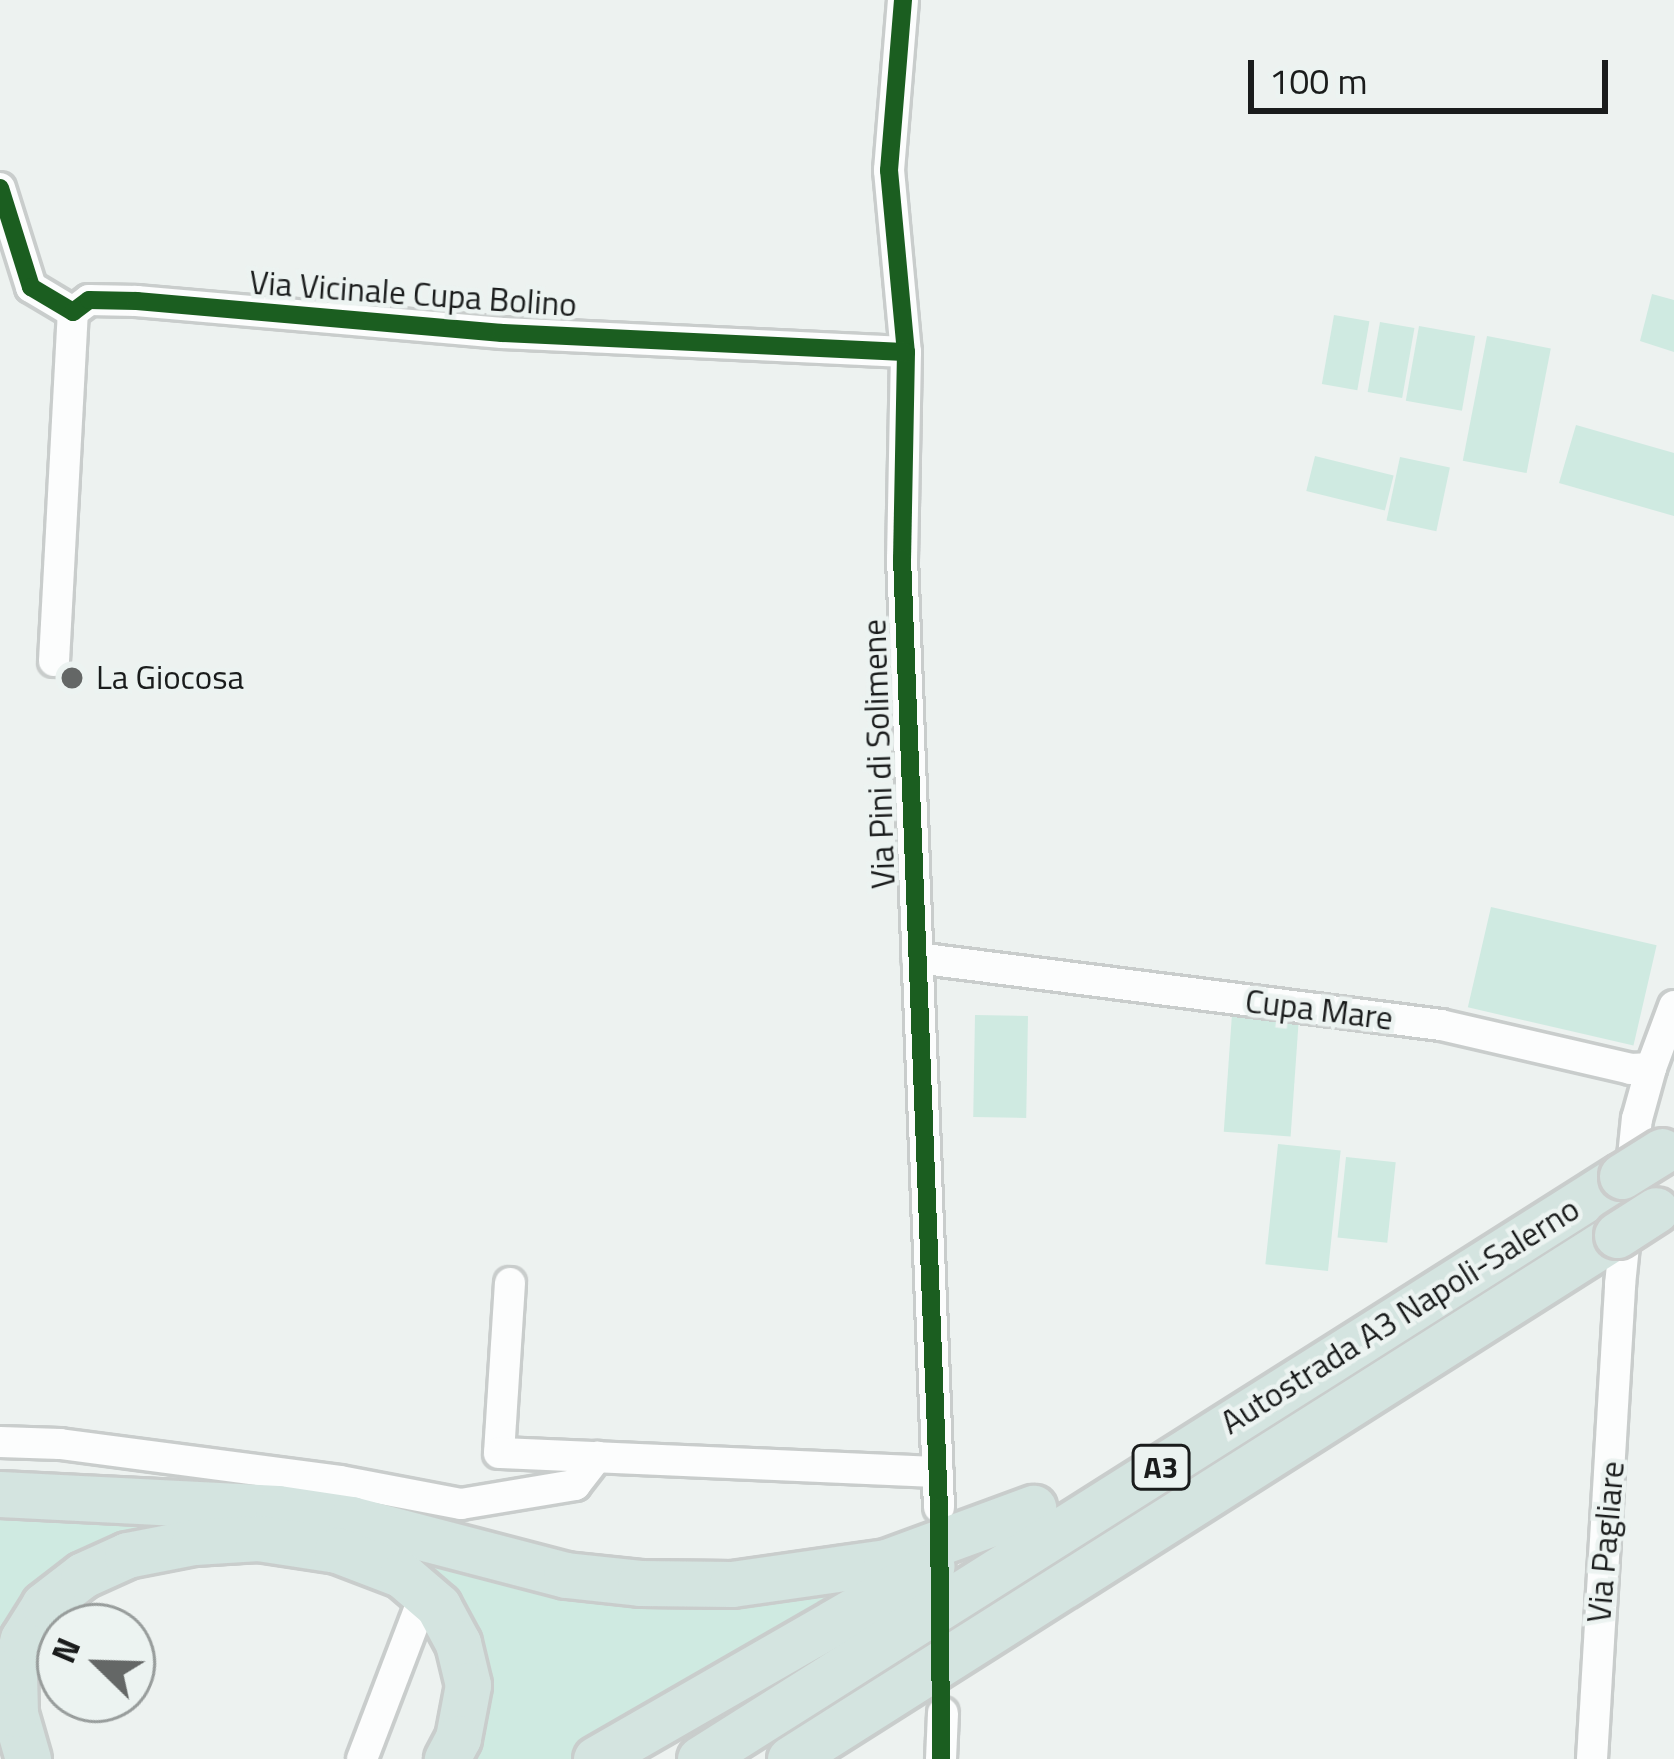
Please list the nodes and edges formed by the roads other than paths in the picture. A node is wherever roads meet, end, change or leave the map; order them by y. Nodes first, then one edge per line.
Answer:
1 (903, 0) edge
2 (0, 188) edge
3 (73, 312) junction
4 (906, 352) junction
5 (54, 661) dead end
6 (917, 958) junction
7 (1674, 1006) edge
8 (1651, 1068) junction
9 (1668, 1147) edge
10 (1665, 1205) edge
11 (509, 1283) dead end
12 (1343, 1352) junction
13 (0, 1442) edge
14 (597, 1457) junction
15 (938, 1472) junction
16 (0, 1494) edge
17 (939, 1507) dead end
18 (1033, 1508) junction
19 (419, 1610) dead end
20 (943, 1713) dead end
21 (28, 1759) edge
22 (362, 1759) edge
23 (447, 1759) edge
24 (596, 1759) edge
25 (700, 1759) edge
26 (790, 1759) edge
27 (941, 1759) edge
28 (1592, 1759) edge

1 - 4 street, Via Pini di Solimene
2 - 3 street
3 - 4 street, Via Vicinale Cupa Bolino
3 - 5 street
4 - 6 street, Via Pini di Solimene
6 - 8 street, Cupa Mare
6 - 15 street, Via Pini di Solimene
7 - 8 street
8 - 28 street, Via Pagliare
9 - 12 highway, Autostrada A3 Napoli-Salerno / A3, bridge
10 - 26 highway, Autostrada A3 Napoli-Salerno / A3, bridge
11 - 14 street
12 - 18 highway
12 - 25 highway, Autostrada A3 Napoli-Salerno / A3
13 - 14 street
14 - 15 street
15 - 17 street, Via Pini di Solimene
16 - 18 highway
18 - 24 highway
19 - 22 street
20 - 27 street
21 - 23 highway

